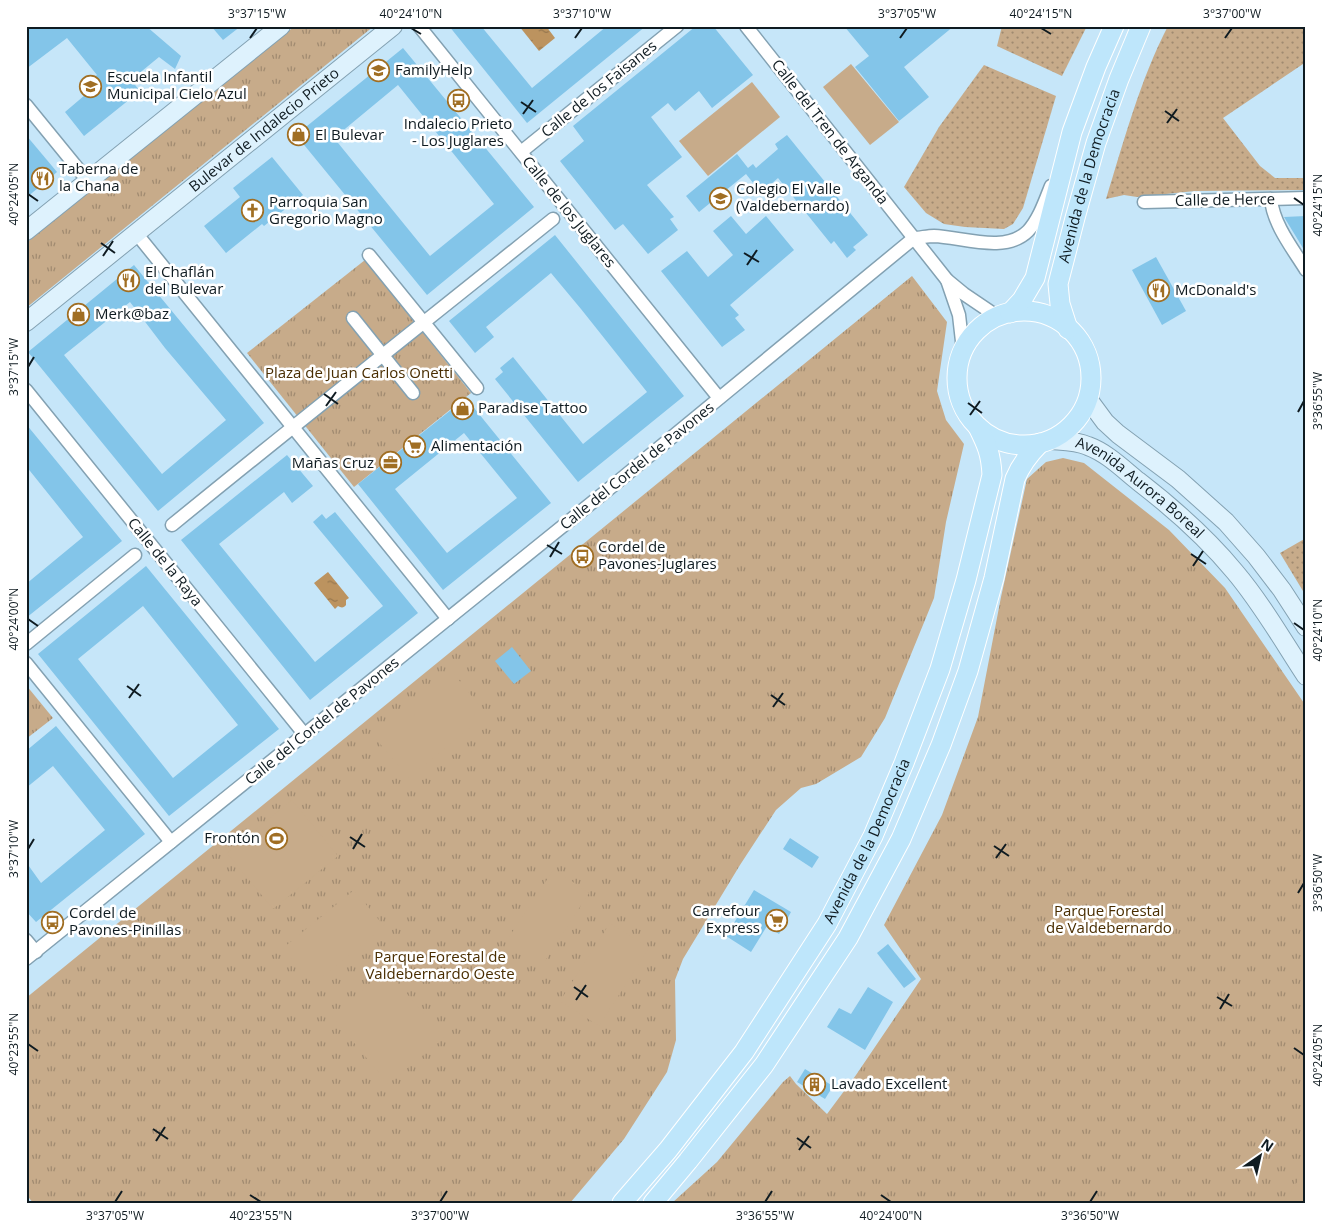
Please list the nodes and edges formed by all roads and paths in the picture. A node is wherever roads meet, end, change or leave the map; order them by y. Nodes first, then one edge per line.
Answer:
1 (280, 26) edge
2 (392, 26) edge
3 (419, 26) edge
4 (677, 26) edge
5 (746, 26) edge
6 (1114, 26) edge
7 (1141, 26) edge
8 (26, 105) edge
9 (1072, 132) junction
10 (521, 152) junction
11 (88, 181) junction
12 (1306, 198) edge
13 (1271, 199) junction
14 (1144, 202) dead end
15 (553, 219) dead end
16 (26, 231) edge
17 (136, 233) junction
18 (914, 238) junction
19 (369, 254) dead end
20 (1306, 270) edge
21 (947, 280) junction
22 (1004, 315) junction
23 (353, 318) dead end
24 (26, 322) edge
25 (424, 323) junction
26 (1068, 329) junction
27 (963, 350) junction
28 (382, 355) junction
29 (477, 388) dead end
30 (26, 390) edge
31 (413, 394) dead end
32 (719, 398) junction
33 (1088, 399) junction
34 (292, 427) junction
35 (978, 427) junction
36 (1046, 441) junction
37 (172, 525) dead end
38 (135, 555) dead end
39 (448, 619) junction
40 (1306, 627) edge
41 (26, 644) edge
42 (26, 663) edge
43 (1306, 676) edge
44 (304, 735) junction
45 (171, 842) junction
46 (26, 940) edge
47 (31, 956) edge
48 (622, 1203) edge
49 (652, 1203) edge

1 - 11 street
2 - 17 street, Bulevar de Indalecio Prieto
3 - 10 street, Calle de los Juglares
4 - 10 street, Calle de los Faisanes
5 - 18 street, Calle del Tren de Arganda
6 - 9 main road, Avenida de la Democracia
7 - 26 main road, Avenida de la Democracia
8 - 11 street
9 - 18 street
9 - 22 main road, Avenida de la Democracia
10 - 32 street, Calle de los Juglares
11 - 16 street
12 - 13 street, Calle de Herce
13 - 14 street, Calle de Herce
13 - 20 street
15 - 25 street
17 - 24 street, Bulevar de Indalecio Prieto
17 - 34 street
18 - 21 street, Calle del Tren de Arganda
18 - 32 street, Calle del Cordel de Pavones
19 - 25 street
21 - 22 street, Calle del Tren de Arganda
21 - 27 street, Calle del Tren de Arganda
22 - 26 main road
22 - 27 main road
23 - 28 street
25 - 28 street
25 - 29 street
26 - 33 main road
27 - 35 main road
28 - 31 street
28 - 34 street
30 - 44 street, Calle de la Raya
32 - 39 street, Calle del Cordel de Pavones
33 - 36 main road
33 - 40 street, Avenida Aurora Boreal
34 - 37 street
34 - 39 street
35 - 36 main road
35 - 48 main road, Avenida de la Democracia
36 - 43 street, Avenida Aurora Boreal
36 - 49 main road, Avenida de la Democracia
38 - 41 street
39 - 44 street, Calle del Cordel de Pavones
42 - 45 street
44 - 45 street, Calle del Cordel de Pavones
45 - 47 street, Calle del Cordel de Pavones
46 - 47 street, Calle del Cordel de Pavones

